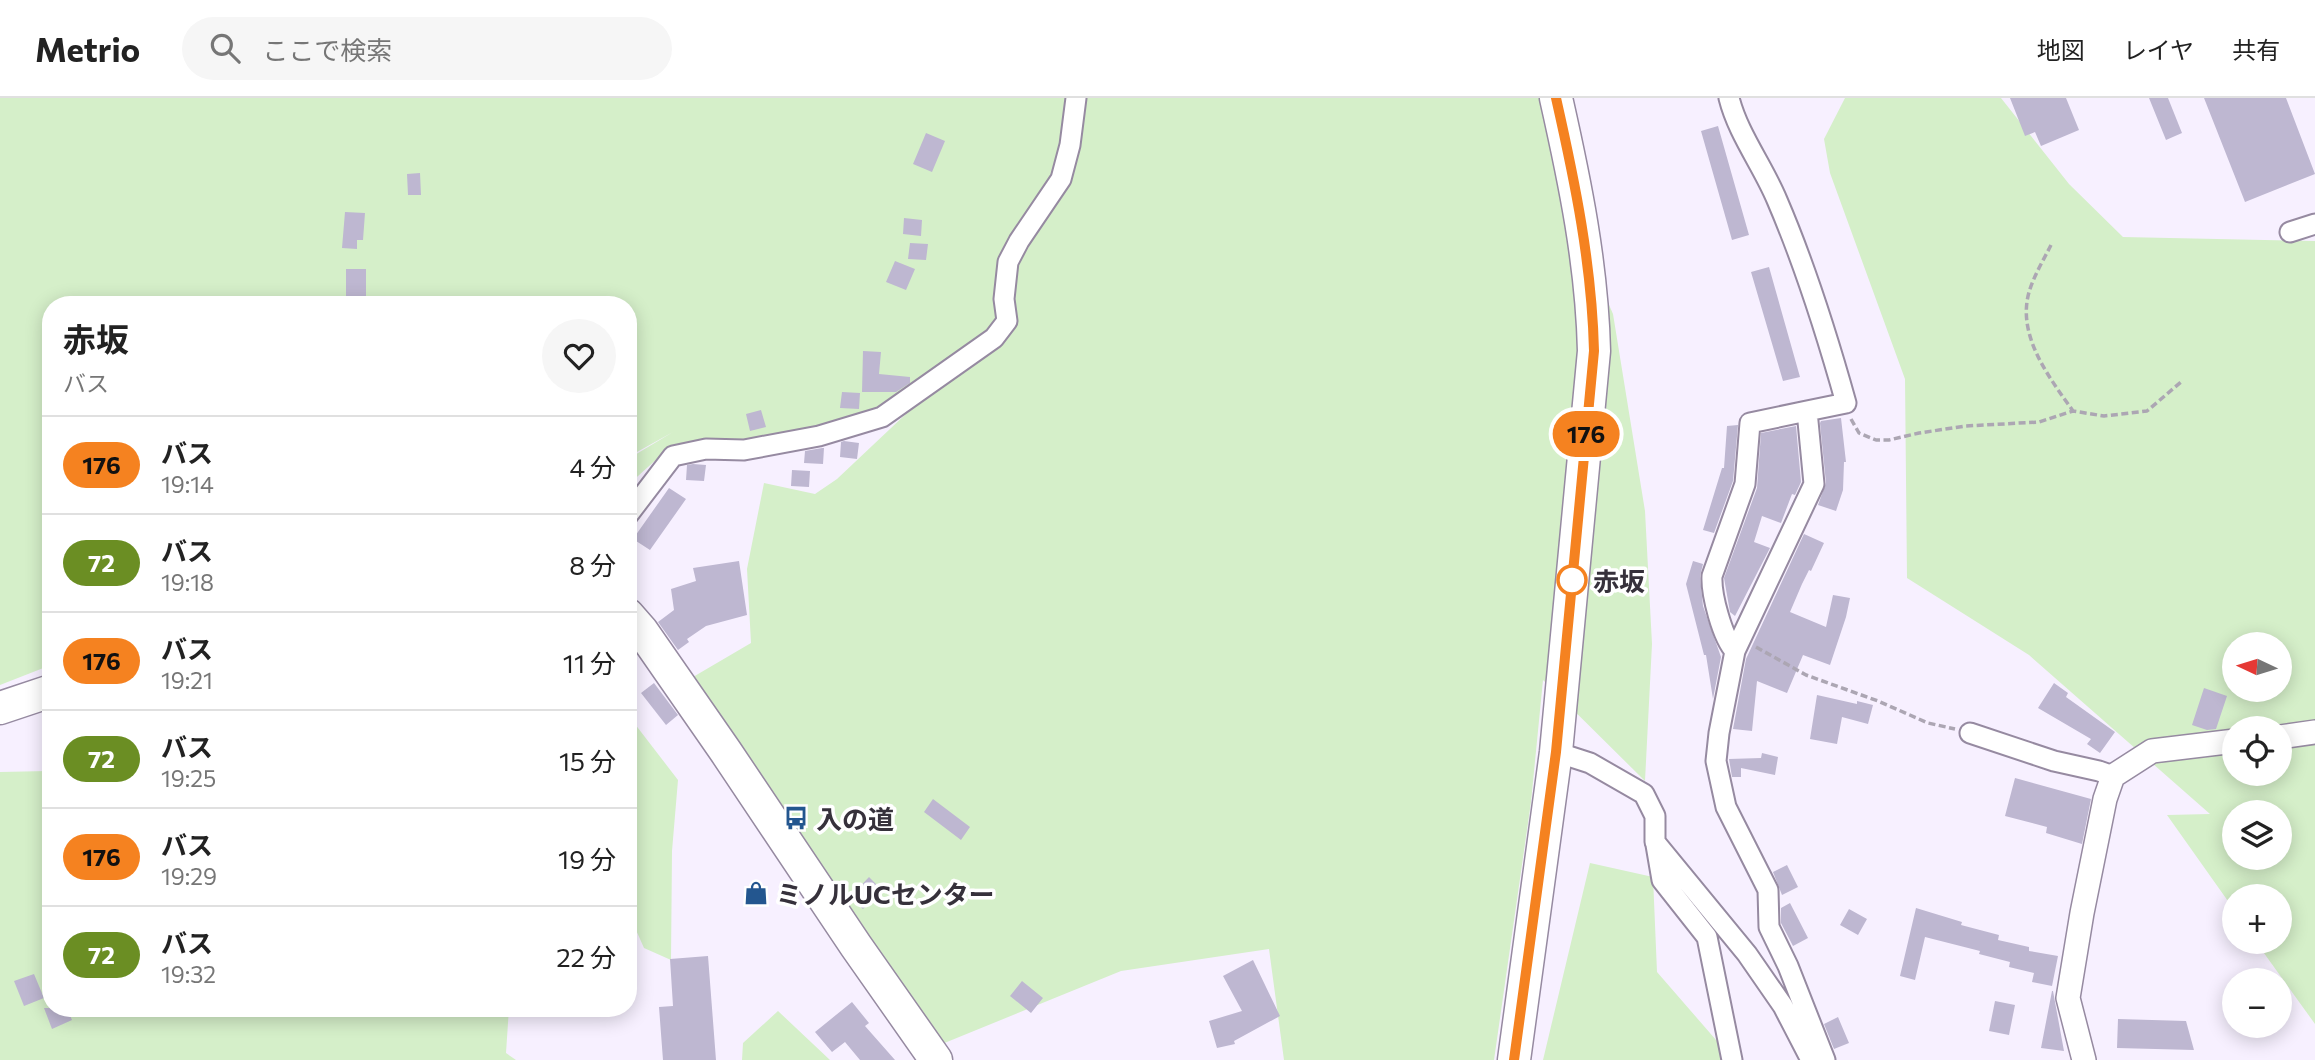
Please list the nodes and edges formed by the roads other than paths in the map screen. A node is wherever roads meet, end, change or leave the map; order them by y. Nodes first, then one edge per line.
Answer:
1 (1076, 98) edge
2 (1556, 98) edge
3 (1730, 98) edge
4 (2315, 224) edge
5 (2290, 232) dead end
6 (1807, 411) junction
7 (637, 503) edge
8 (637, 625) edge
9 (1739, 645) junction
10 (42, 694) edge
11 (0, 708) edge
12 (2315, 732) edge
13 (1970, 733) road end
14 (2292, 735) edge
15 (2222, 743) edge
16 (1556, 752) junction
17 (2113, 776) junction
18 (1655, 842) junction
19 (936, 1060) edge
20 (1514, 1060) edge
21 (1732, 1060) edge
22 (1811, 1060) edge
23 (1825, 1060) edge
24 (2084, 1060) edge

1 - 7 street
2 - 16 highway
3 - 6 street
4 - 5 street
6 - 9 street
6 - 9 street
8 - 19 highway
9 - 23 street
10 - 11 highway
12 - 14 street
13 - 17 street
15 - 17 street
16 - 18 street
16 - 20 highway
17 - 24 street
18 - 21 street
18 - 22 street

